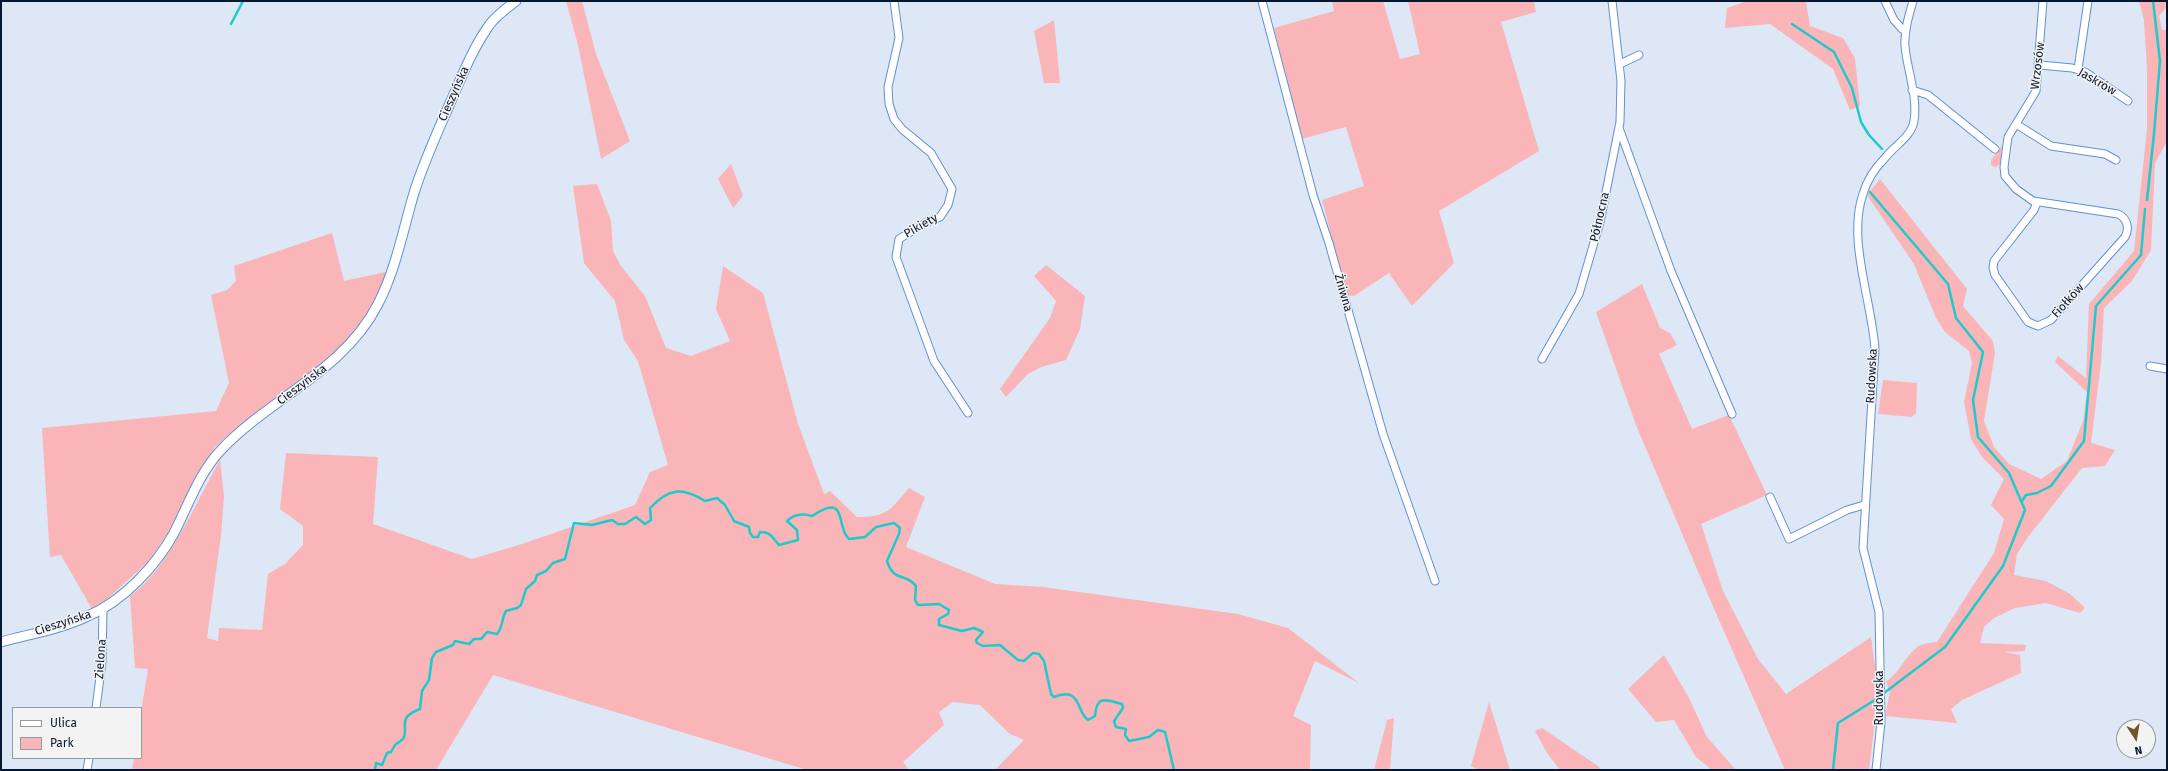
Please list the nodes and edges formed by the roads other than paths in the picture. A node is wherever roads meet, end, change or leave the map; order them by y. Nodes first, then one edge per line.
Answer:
1 (516, 1) edge
2 (894, 1) edge
3 (1262, 1) edge
4 (1612, 1) edge
5 (1885, 1) edge
6 (1912, 1) edge
7 (2043, 1) edge
8 (2088, 1) edge
9 (1906, 30) junction
10 (1639, 55) dead end
11 (1620, 64) junction
12 (2040, 65) junction
13 (2078, 69) junction
14 (1912, 90) junction
15 (2128, 101) dead end
16 (2016, 124) junction
17 (1619, 128) junction
18 (1995, 149) dead end
19 (2116, 160) dead end
20 (2037, 202) junction
21 (1542, 359) dead end
22 (2150, 366) dead end
23 (2167, 369) edge
24 (968, 413) dead end
25 (1732, 414) dead end
26 (1770, 497) dead end
27 (1864, 505) junction
28 (1435, 581) dead end
29 (103, 609) junction
30 (1, 642) edge
31 (96, 707) edge
32 (89, 759) edge
33 (87, 770) edge
34 (1876, 770) edge

1 - 29 street, Cieszyńska
2 - 24 street, Pikiety
3 - 28 street, Żniwna
4 - 11 street, Północna
5 - 9 street
6 - 9 street, Rudowska
7 - 12 street, Wrzosów
8 - 13 street
9 - 14 street, Rudowska
10 - 11 street
11 - 17 street, Północna
12 - 13 street, Jaskrów
12 - 16 street, Wrzosów
13 - 15 street, Jaskrów
14 - 18 street
14 - 27 street, Rudowska
16 - 19 street
16 - 20 street, Wrzosów
17 - 21 street, Północna
17 - 25 street
20 - 20 street, Fiołków
22 - 23 street
26 - 27 street
27 - 34 street, Rudowska
29 - 30 street, Cieszyńska
29 - 31 street, Zielona
32 - 33 street

